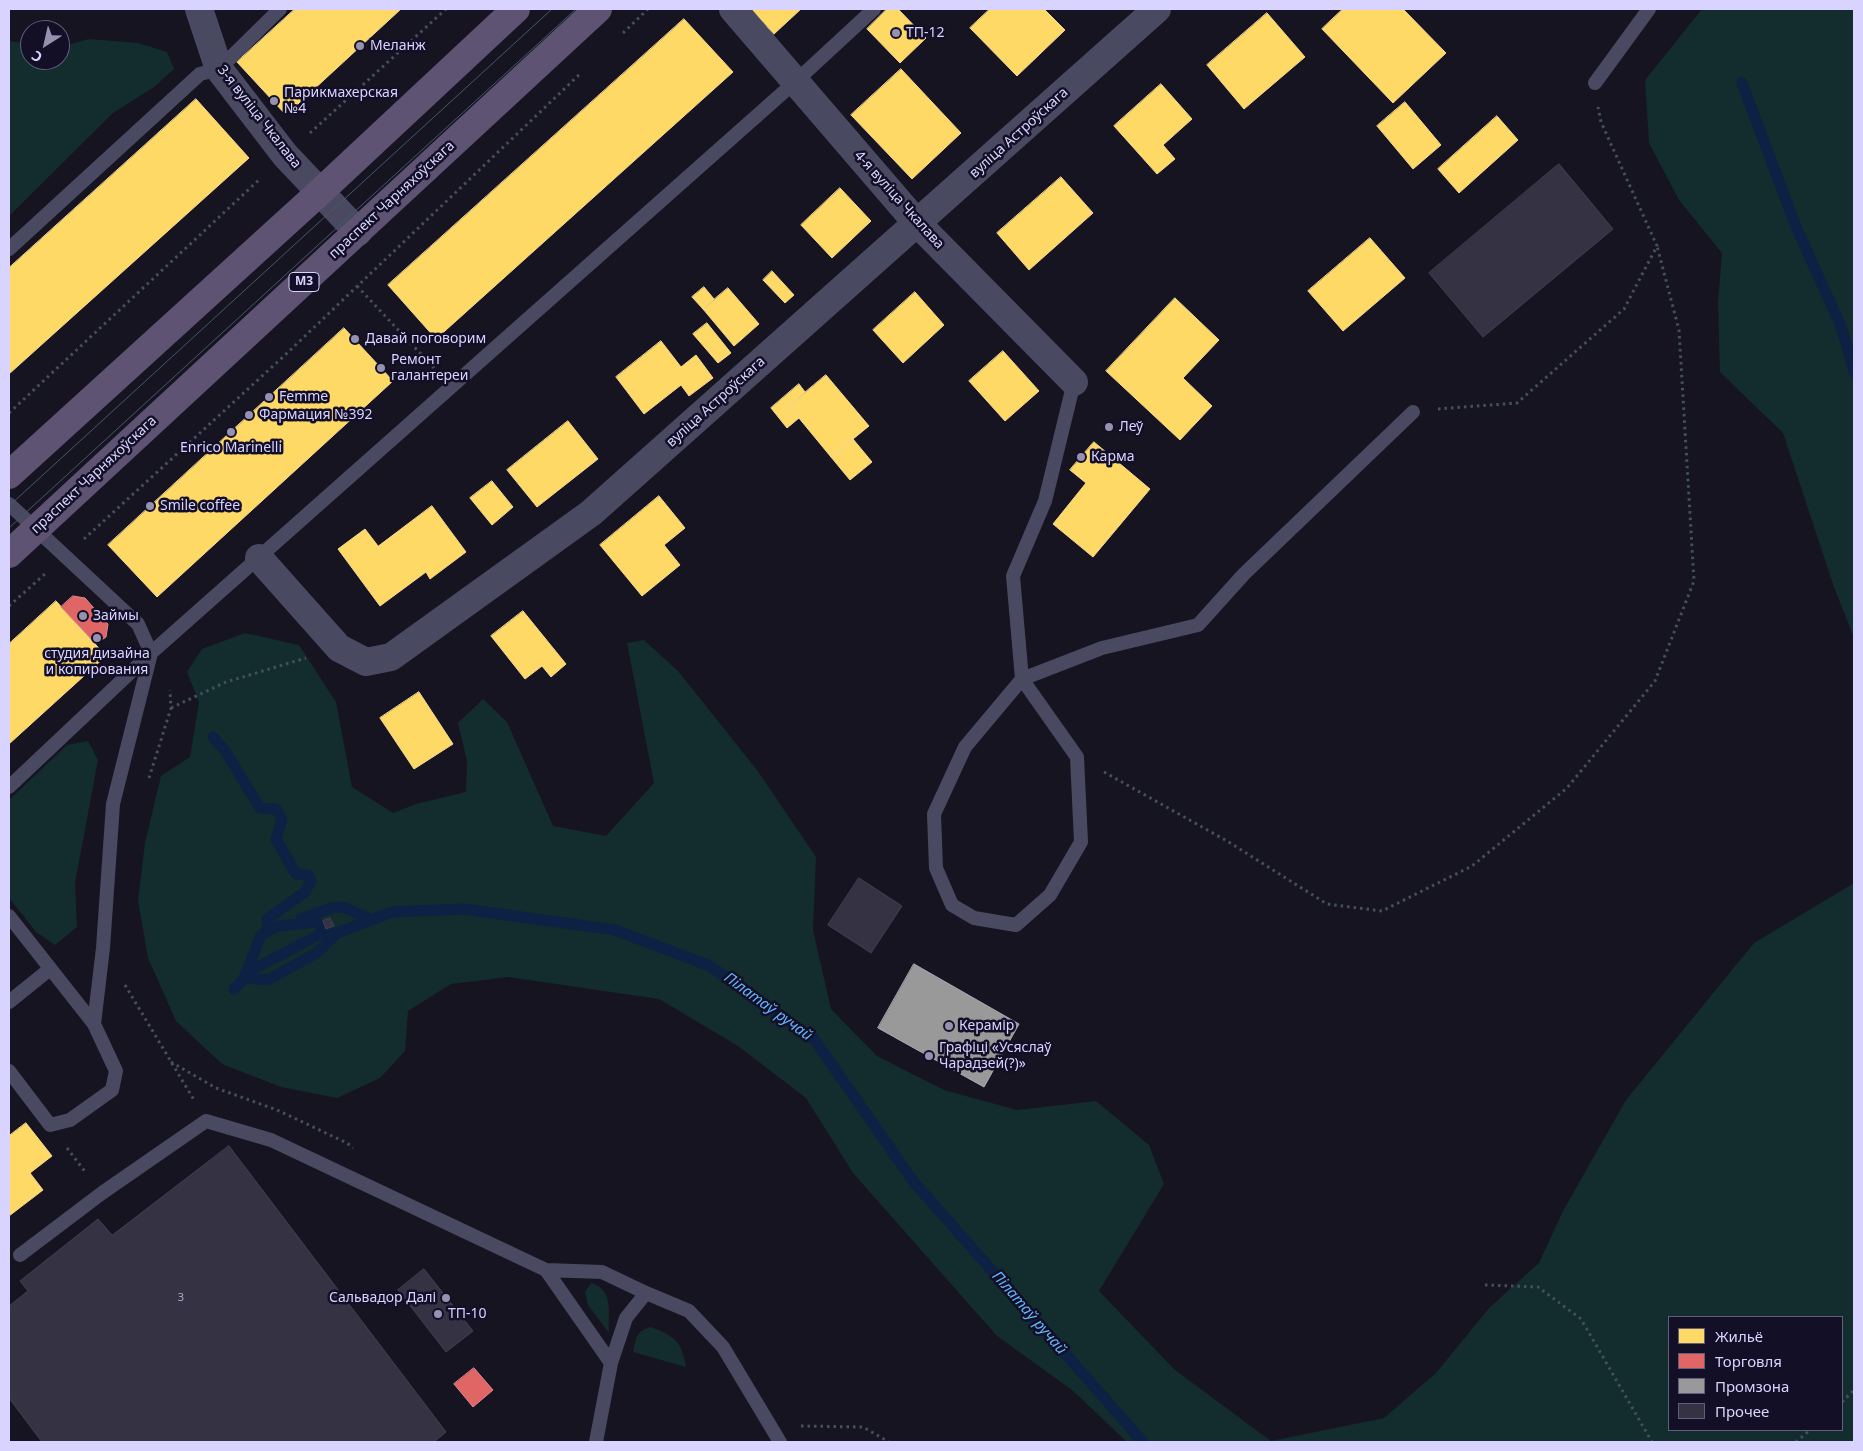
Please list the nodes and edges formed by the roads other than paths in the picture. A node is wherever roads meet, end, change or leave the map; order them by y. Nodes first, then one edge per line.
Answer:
1 (199, 9) edge
2 (280, 9) edge
3 (516, 9) edge
4 (598, 9) edge
5 (733, 9) edge
6 (874, 9) edge
7 (1157, 9) edge
8 (1649, 9) edge
9 (219, 69) junction
10 (795, 82) junction
11 (1595, 83) road end
12 (320, 192) junction
13 (917, 223) junction
14 (358, 232) junction
15 (9, 249) edge
16 (1074, 382) joint
17 (1413, 412) road end
18 (9, 475) edge
19 (9, 504) edge
20 (35, 530) junction
21 (9, 554) edge
22 (259, 558) junction
23 (151, 653) junction
24 (1022, 679) junction
25 (9, 787) edge
26 (9, 916) edge
27 (50, 968) junction
28 (9, 1002) edge
29 (94, 1024) junction
30 (9, 1071) edge
31 (20, 1255) dead end
32 (546, 1270) junction
33 (646, 1293) junction
34 (612, 1363) junction
35 (596, 1442) edge
36 (780, 1442) edge

1 - 9 street, 3-я вуліца Чкалава
2 - 9 lane
3 - 12 main road
4 - 14 main road, праспект Чарняхоўскага / М3
5 - 10 street, 4-я вуліца Чкалава
6 - 10 lane
7 - 13 street, вуліца Астроўскага
8 - 11 lane
9 - 12 street, 3-я вуліца Чкалава
9 - 15 lane
10 - 13 street, 4-я вуліца Чкалава
10 - 22 lane
12 - 14 street, 3-я вуліца Чкалава
12 - 18 main road
13 - 16 street, 4-я вуліца Чкалава
13 - 22 street, вуліца Астроўскага
14 - 20 main road, праспект Чарняхоўскага / М3
16 - 24 lane
17 - 24 lane
19 - 20 lane
20 - 21 main road, праспект Чарняхоўскага / М3
20 - 23 lane
22 - 23 lane
23 - 25 lane
23 - 29 lane
24 - 24 lane
26 - 27 lane
27 - 28 lane
27 - 29 lane
29 - 30 lane
31 - 32 lane
32 - 33 lane
32 - 34 lane
33 - 34 lane
33 - 36 lane
34 - 35 lane

